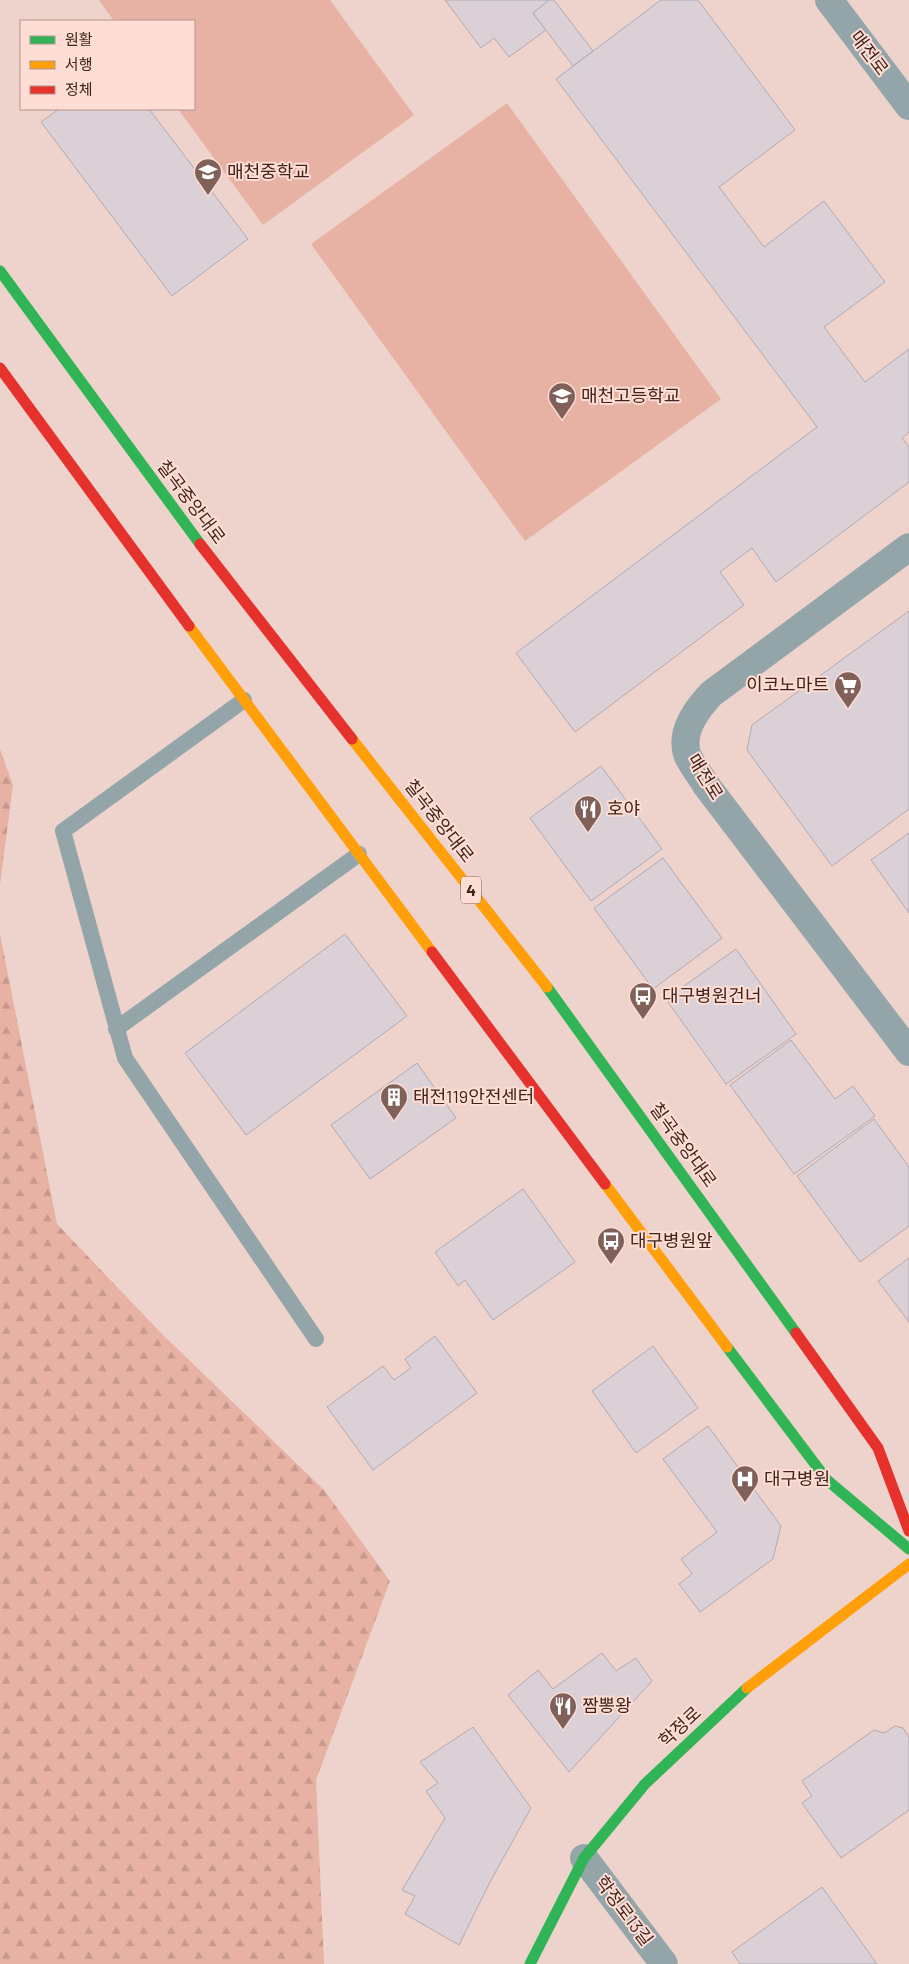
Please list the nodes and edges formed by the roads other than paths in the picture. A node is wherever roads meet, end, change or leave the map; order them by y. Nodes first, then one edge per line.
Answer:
1 (829, 0) edge
2 (909, 106) edge
3 (0, 271) edge
4 (0, 368) edge
5 (909, 547) edge
6 (244, 700) junction
7 (359, 854) junction
8 (116, 1029) junction
9 (909, 1052) edge
10 (316, 1339) dead end
11 (909, 1531) edge
12 (909, 1549) edge
13 (909, 1564) edge
14 (584, 1858) junction
15 (530, 1964) edge
16 (664, 1964) edge

1 - 2 street, 매전로
3 - 11 main road, 칠곡중앙대로 / 4
4 - 6 main road
5 - 9 street, 매전로
6 - 7 main road
6 - 8 lane
7 - 8 lane
7 - 12 main road
8 - 10 lane
13 - 14 main road, 학정로
14 - 15 main road, 학정로
14 - 16 street, 학정로13길

